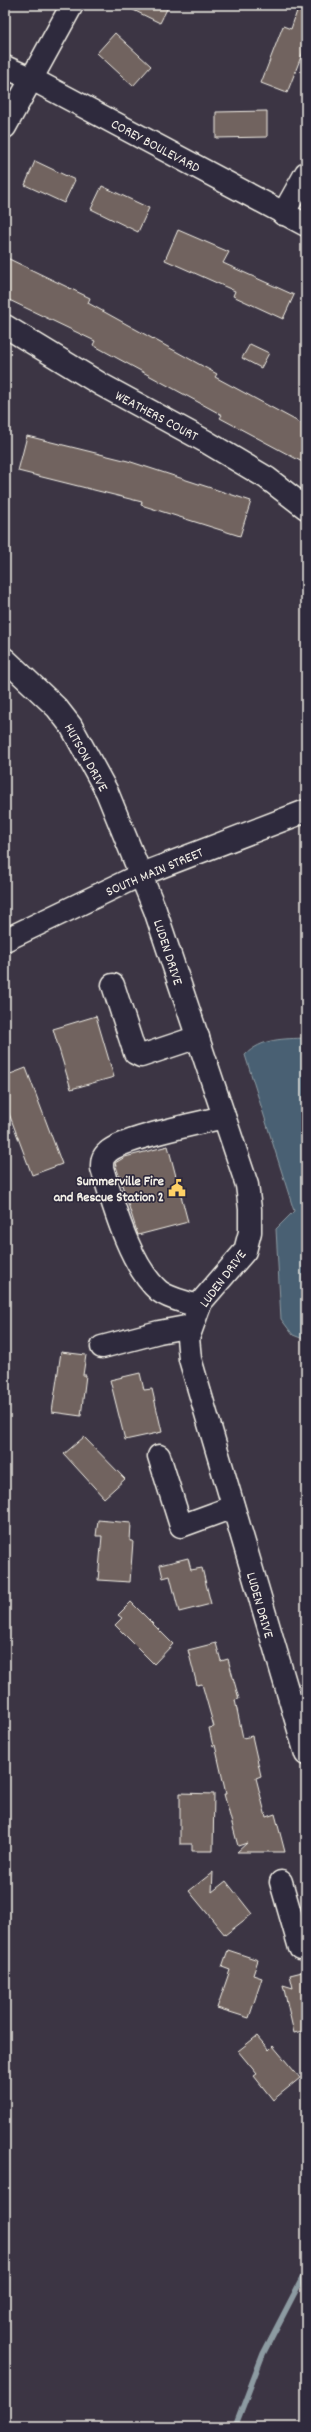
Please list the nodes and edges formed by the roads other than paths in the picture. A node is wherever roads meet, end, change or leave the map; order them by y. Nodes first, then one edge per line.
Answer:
1 (72, 5) edge
2 (5, 67) edge
3 (32, 79) junction
4 (5, 127) edge
5 (306, 173) edge
6 (283, 214) junction
7 (306, 225) edge
8 (5, 326) edge
9 (306, 508) edge
10 (5, 659) edge
11 (306, 811) edge
12 (142, 874) junction
13 (5, 940) edge
14 (113, 985) dead end
15 (198, 1037) junction
16 (224, 1117) junction
17 (199, 1307) junction
18 (191, 1326) junction
19 (102, 1347) dead end
20 (159, 1456) dead end
21 (233, 1507) junction
22 (306, 1754) edge
23 (281, 1882) dead end
24 (306, 1946) edge

1 - 3 street
2 - 3 street, COREY BOULEVARD
3 - 4 street
3 - 6 street, COREY BOULEVARD
5 - 6 street
6 - 7 street, COREY BOULEVARD
8 - 9 street, WEATHERS COURT
10 - 12 street, HUTSON DRIVE
11 - 12 street, SOUTH MAIN STREET
12 - 13 street, SOUTH MAIN STREET
12 - 15 street, LUDEN DRIVE
14 - 15 street
15 - 16 street, LUDEN DRIVE
16 - 17 street, LUDEN DRIVE
16 - 17 street
17 - 18 street, LUDEN DRIVE
18 - 19 street
18 - 21 street, LUDEN DRIVE
20 - 21 street
21 - 22 street, LUDEN DRIVE
23 - 24 street

